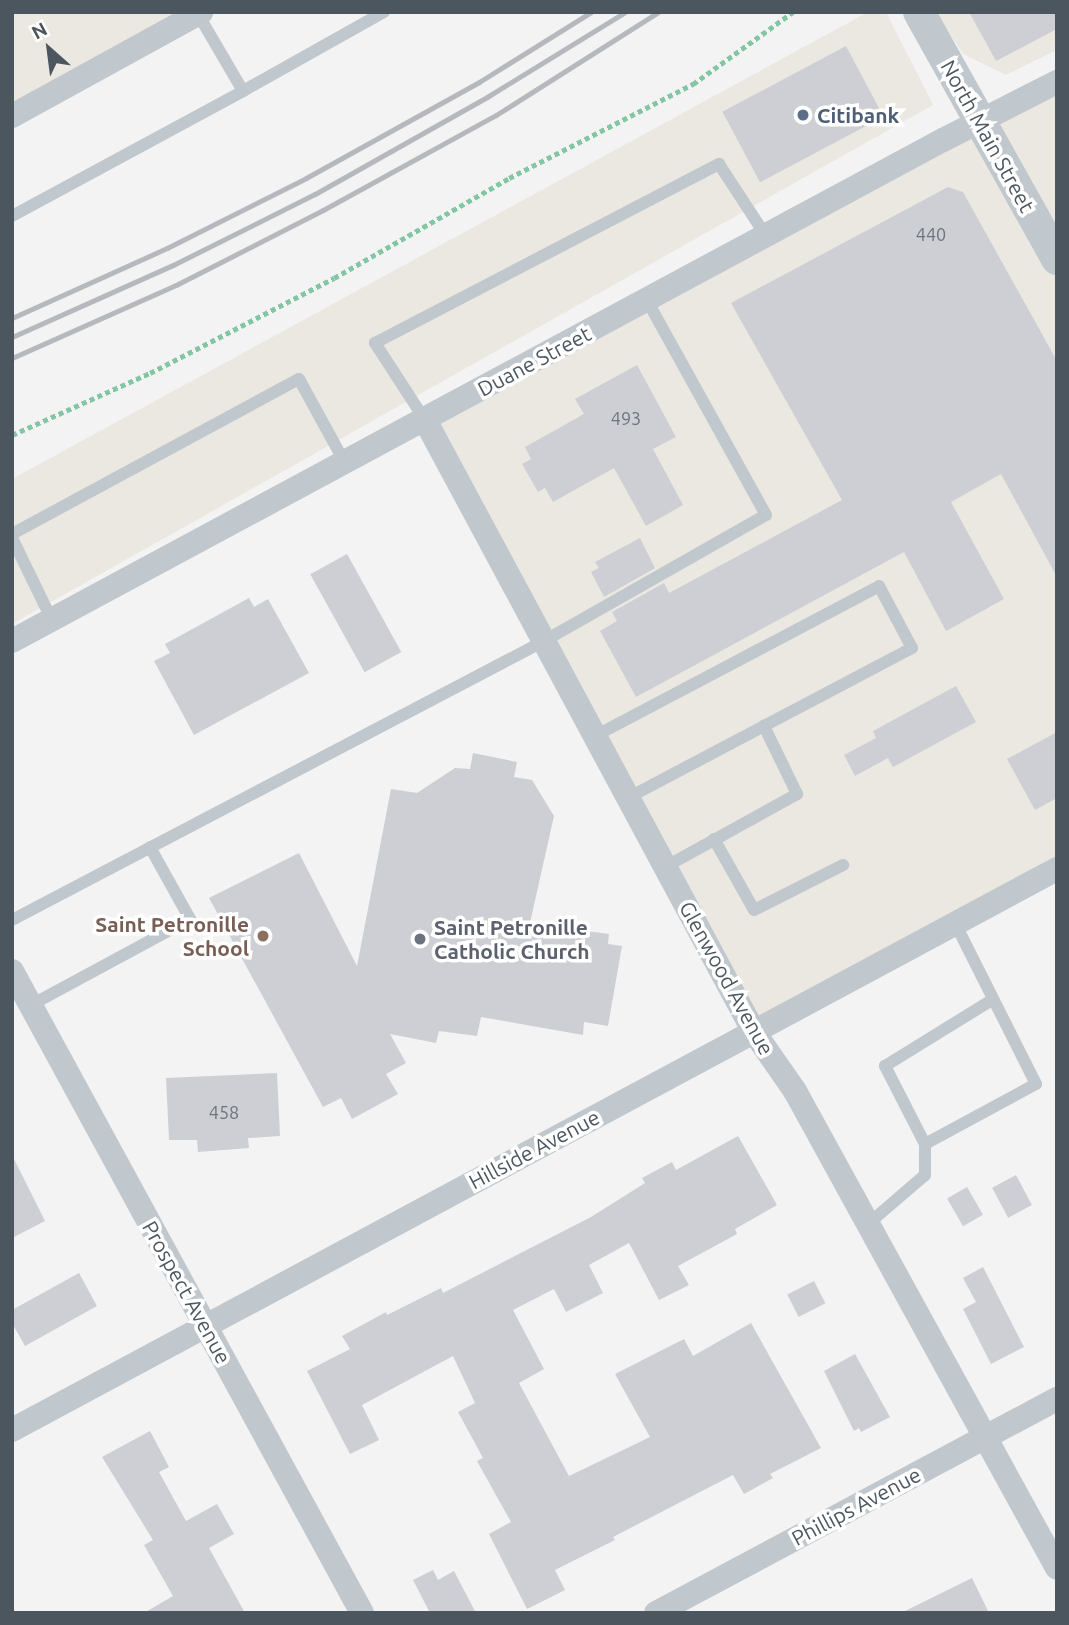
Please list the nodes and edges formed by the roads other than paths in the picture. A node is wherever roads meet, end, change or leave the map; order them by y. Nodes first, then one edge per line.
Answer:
1 (384, 12) edge
2 (919, 12) edge
3 (199, 13) edge
4 (1057, 82) edge
5 (243, 91) junction
6 (12, 116) edge
7 (979, 121) junction
8 (12, 216) edge
9 (766, 236) junction
10 (1057, 259) edge
11 (647, 300) junction
12 (425, 420) junction
13 (345, 463) junction
14 (12, 536) edge
15 (52, 620) junction
16 (12, 641) edge
17 (544, 641) junction
18 (764, 726) junction
19 (595, 736) junction
20 (628, 797) junction
21 (714, 839) junction
22 (150, 847) junction
23 (843, 865) dead end
24 (665, 867) junction
25 (1057, 869) edge
26 (12, 920) edge
27 (956, 923) junction
28 (12, 971) edge
29 (992, 1000) junction
30 (31, 1005) junction
31 (754, 1031) junction
32 (925, 1144) junction
33 (868, 1224) junction
34 (205, 1326) junction
35 (1057, 1399) edge
36 (12, 1430) edge
37 (985, 1437) junction
38 (1057, 1568) edge
39 (362, 1613) edge
40 (656, 1613) edge

1 - 5 lane
2 - 7 street, North Main Street
3 - 5 lane
3 - 6 street
4 - 7 street, Duane Street
5 - 8 lane
7 - 9 street, Duane Street
7 - 10 street, North Main Street
9 - 11 street, Duane Street
9 - 12 lane
11 - 12 street, Duane Street
11 - 17 lane
12 - 13 street, Duane Street
12 - 17 street, Glenwood Avenue
13 - 14 lane
13 - 15 street, Duane Street
14 - 15 lane
15 - 16 street, Duane Street
17 - 19 street, Glenwood Avenue
17 - 22 lane
18 - 19 lane
18 - 20 lane
18 - 21 lane
19 - 20 street, Glenwood Avenue
20 - 24 street, Glenwood Avenue
21 - 23 lane
21 - 24 lane
22 - 26 lane
22 - 30 lane
24 - 31 street, Glenwood Avenue
25 - 27 street, Hillside Avenue
27 - 29 lane
27 - 31 street, Hillside Avenue
28 - 30 street, Prospect Avenue
29 - 32 lane
29 - 32 lane
30 - 34 street, Prospect Avenue
31 - 33 street, Glenwood Avenue
31 - 34 street, Hillside Avenue
32 - 33 lane
33 - 37 street, Glenwood Avenue
34 - 36 street, Hillside Avenue
34 - 39 street, Prospect Avenue
35 - 37 street, Phillips Avenue
37 - 38 street, Glenwood Avenue
37 - 40 street, Phillips Avenue

